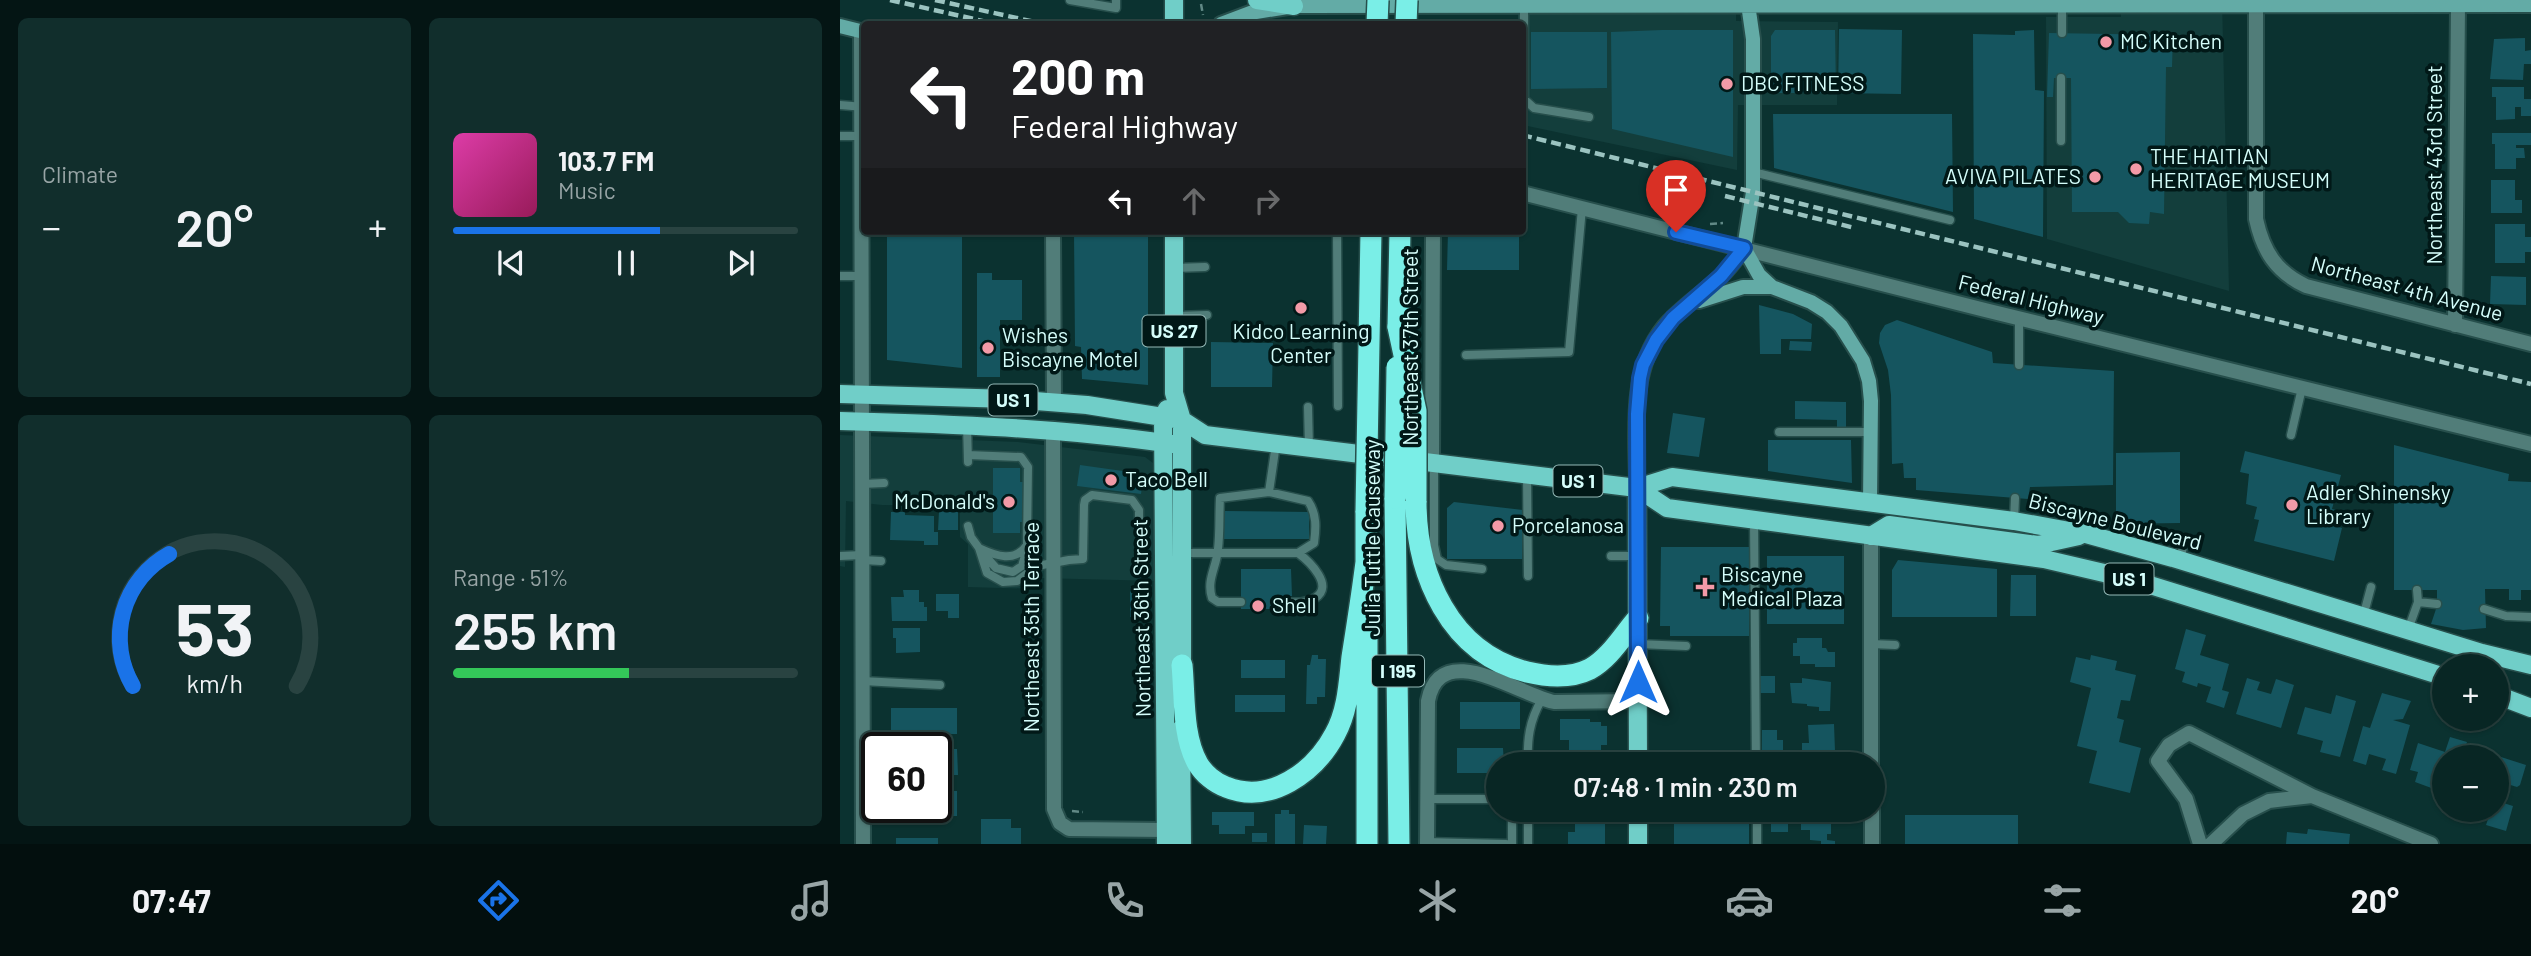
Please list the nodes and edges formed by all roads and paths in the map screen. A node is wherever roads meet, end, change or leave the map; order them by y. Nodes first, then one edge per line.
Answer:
1 (1070, 0) edge
2 (1116, 0) edge
3 (1174, 0) edge
4 (1257, 0) edge
5 (1378, 0) edge
6 (1407, 0) edge
7 (1748, 2) edge
8 (1921, 2) edge
9 (2296, 2) edge
10 (2333, 2) edge
11 (2373, 2) edge
12 (2114, 3) edge
13 (2468, 3) edge
14 (1201, 4) dead end
15 (1517, 4) edge
16 (2256, 4) junction
17 (2062, 5) junction
18 (2531, 5) edge
19 (1294, 6) junction
20 (1203, 15) dead end
21 (1174, 21) edge
22 (1229, 21) edge
23 (1377, 21) edge
24 (1406, 21) edge
25 (840, 26) edge
26 (861, 31) edge
27 (2062, 33) dead end
28 (2061, 78) dead end
29 (1526, 101) edge
30 (840, 105) edge
31 (861, 107) edge
32 (1589, 117) dead end
33 (841, 136) edge
34 (861, 136) joint
35 (2061, 141) dead end
36 (1753, 172) junction
37 (1526, 194) edge
38 (1582, 208) junction
39 (1950, 220) dead end
40 (1723, 223) dead end
41 (1710, 225) dead end
42 (1053, 235) edge
43 (1174, 235) edge
44 (1337, 235) edge
45 (1371, 235) edge
46 (1400, 235) edge
47 (1433, 235) edge
48 (1744, 248) junction
49 (1205, 267) dead end
50 (1174, 268) junction
51 (840, 275) edge
52 (861, 275) junction
53 (1772, 287) junction
54 (1688, 305) junction
55 (1207, 315) dead end
56 (1174, 316) junction
57 (2019, 319) junction
58 (2455, 325) junction
59 (2531, 344) edge
60 (1466, 355) dead end
61 (2019, 365) dead end
62 (2302, 388) junction
63 (840, 394) edge
64 (1174, 394) junction
65 (861, 395) junction
66 (1054, 402) junction
67 (1338, 406) dead end
68 (1308, 407) dead end
69 (1163, 417) junction
70 (1182, 420) junction
71 (840, 421) edge
72 (861, 421) junction
73 (967, 425) junction
74 (1053, 429) junction
75 (1779, 432) dead end
76 (1871, 432) junction
77 (1205, 435) junction
78 (2291, 435) dead end
79 (1163, 443) junction
80 (1276, 444) junction
81 (2531, 444) edge
82 (1182, 445) junction
83 (1309, 448) junction
84 (1433, 463) junction
85 (1527, 475) junction
86 (884, 483) dead end
87 (862, 484) junction
88 (1637, 488) junction
89 (1269, 492) junction
90 (2015, 498) dead end
91 (1406, 500) junction
92 (1870, 503) junction
93 (1754, 520) junction
94 (2014, 521) junction
95 (968, 526) dead end
96 (1139, 529) dead end
97 (2086, 534) junction
98 (1871, 536) junction
99 (2185, 538) dead end
100 (1027, 545) junction
101 (979, 548) junction
102 (1218, 552) junction
103 (1182, 553) junction
104 (1298, 554) junction
105 (840, 556) edge
106 (1611, 556) dead end
107 (1638, 556) junction
108 (862, 557) junction
109 (2180, 560) junction
110 (881, 561) dead end
111 (1366, 562) junction
112 (1053, 563) junction
113 (1482, 569) dead end
114 (1528, 576) dead end
115 (2371, 587) dead end
116 (2417, 590) dead end
117 (1241, 602) dead end
118 (1275, 602) dead end
119 (2418, 602) junction
120 (2437, 604) dead end
121 (2484, 609) dead end
122 (2363, 617) junction
123 (2531, 617) edge
124 (1637, 618) junction
125 (2408, 631) junction
126 (1638, 644) junction
127 (1871, 645) junction
128 (1895, 645) dead end
129 (1686, 646) dead end
130 (1182, 665) junction
131 (2531, 665) edge
132 (2432, 673) edge
133 (862, 681) junction
134 (940, 685) dead end
135 (1542, 699) junction
136 (2509, 700) edge
137 (1638, 701) junction
138 (2531, 708) edge
139 (1527, 752) edge
140 (1638, 752) edge
141 (1756, 752) edge
142 (1871, 752) edge
143 (2312, 796) junction
144 (1427, 799) junction
145 (1486, 799) edge
146 (1070, 807) dead end
147 (1083, 812) dead end
148 (1512, 822) edge
149 (1528, 822) edge
150 (1638, 822) edge
151 (1757, 822) edge
152 (1872, 822) edge
153 (1166, 837) edge
154 (1427, 843) edge
155 (863, 844) edge
156 (1182, 844) edge
157 (1367, 844) edge
158 (1399, 844) edge
159 (1506, 844) edge
160 (1512, 844) edge
161 (1528, 844) edge
162 (1638, 844) edge
163 (1757, 844) edge
164 (1872, 844) edge
165 (2200, 844) edge
166 (2211, 844) edge
167 (2431, 844) edge

1 - 2 lane
3 - 21 main road
4 - 19 main road
5 - 23 highway, bridge
6 - 24 highway, bridge
7 - 8 main road
7 - 15 main road
7 - 36 main road
8 - 17 main road
9 - 10 main road
9 - 16 main road
10 - 11 main road
11 - 13 main road
12 - 16 main road
12 - 17 main road
13 - 18 main road
13 - 58 street, Northeast 43rd Street
14 - 20 path
15 - 19 main road
16 - 58 street, Northeast 4th Avenue
17 - 27 lane
19 - 22 main road
25 - 26 main road
28 - 35 lane
29 - 32 lane
30 - 31 lane
33 - 34 lane
34 - 52 street
36 - 39 lane
36 - 48 main road
37 - 38 street, Federal Highway
38 - 48 street, Federal Highway
38 - 60 lane
40 - 41 path
42 - 66 street
43 - 50 main road, Northeast 36th Street / US 27
44 - 67 lane
45 - 111 highway, Julia Tuttle Causeway / I 195, bridge
46 - 91 highway, Julia Tuttle Causeway / I 195, bridge
47 - 84 street, Northeast 37th Street
48 - 53 main road
48 - 54 main road
48 - 57 street, Federal Highway
49 - 50 lane
50 - 56 main road, Northeast 36th Street / US 27
51 - 52 lane
52 - 65 street
53 - 54 main road
53 - 76 main road
54 - 88 main road
55 - 56 lane
56 - 64 main road, Northeast 36th Street / US 27
57 - 61 lane
57 - 62 street, Federal Highway
58 - 59 street, Northeast 4th Avenue
62 - 78 lane
62 - 81 street, Federal Highway
63 - 65 main road, Biscayne Boulevard / US 1
64 - 69 main road, Northeast 36th Street
64 - 70 main road, Northeast 36th Street
65 - 66 main road, Biscayne Boulevard / US 1
65 - 72 street
66 - 69 main road, Biscayne Boulevard / US 1
68 - 83 lane
69 - 70 main road, Biscayne Boulevard / US 1
69 - 79 main road, Northeast 36th Street
70 - 77 main road, Biscayne Boulevard / US 1
70 - 82 main road, Northeast 36th Street
71 - 72 main road, US 1
72 - 73 main road, US 1
72 - 87 street
73 - 74 main road, US 1
73 - 100 lane
74 - 79 main road, US 1
74 - 112 street, Northeast 35th Terrace
75 - 76 lane
76 - 92 main road
77 - 80 main road, Biscayne Boulevard / US 1
77 - 82 main road, US 1
79 - 82 main road, US 1
79 - 153 main road, Northeast 36th Street
80 - 83 main road, Biscayne Boulevard / US 1
80 - 89 lane
82 - 103 main road, Northeast 36th Street
83 - 84 main road, Biscayne Boulevard / US 1
84 - 85 main road, Biscayne Boulevard / US 1
84 - 113 lane
85 - 88 main road, Biscayne Boulevard / US 1
85 - 114 lane
86 - 87 lane
87 - 108 street
88 - 92 main road, Biscayne Boulevard / US 1
88 - 93 main road, Biscayne Boulevard / US 1
88 - 107 main road
89 - 102 lane
89 - 104 lane
90 - 94 lane
91 - 124 highway
91 - 158 highway, Julia Tuttle Causeway / I 195
92 - 94 main road, Biscayne Boulevard / US 1
93 - 98 main road, Biscayne Boulevard / US 1
93 - 141 lane
94 - 97 main road, Biscayne Boulevard / US 1
95 - 101 lane
96 - 112 lane
97 - 98 main road
97 - 109 main road, Biscayne Boulevard / US 1
98 - 127 street
98 - 132 main road, Biscayne Boulevard / US 1
99 - 109 lane
100 - 101 lane
100 - 101 lane
101 - 112 lane
102 - 103 lane
102 - 104 lane
102 - 117 lane
103 - 130 main road, Northeast 36th Street
104 - 118 lane
105 - 108 lane
106 - 107 lane
107 - 124 main road
108 - 110 lane
108 - 133 street
109 - 122 main road, Biscayne Boulevard / US 1
111 - 130 highway
111 - 157 highway, Julia Tuttle Causeway / I 195
112 - 153 street, Northeast 35th Terrace
115 - 122 lane
116 - 119 lane
119 - 120 lane
119 - 125 lane
121 - 123 lane
122 - 125 main road, Biscayne Boulevard / US 1
124 - 126 main road
125 - 131 main road, Biscayne Boulevard / US 1
126 - 129 lane
126 - 137 main road
127 - 128 lane
127 - 142 street
130 - 156 main road, Northeast 36th Street
133 - 134 lane
133 - 155 street
135 - 137 street
135 - 139 lane
135 - 144 street
136 - 138 main road
137 - 140 main road
143 - 165 street
143 - 166 street
143 - 167 street
144 - 145 lane
144 - 154 street
146 - 147 path
148 - 160 lane
149 - 161 lane
150 - 162 main road
151 - 163 lane
152 - 164 street
154 - 159 lane

